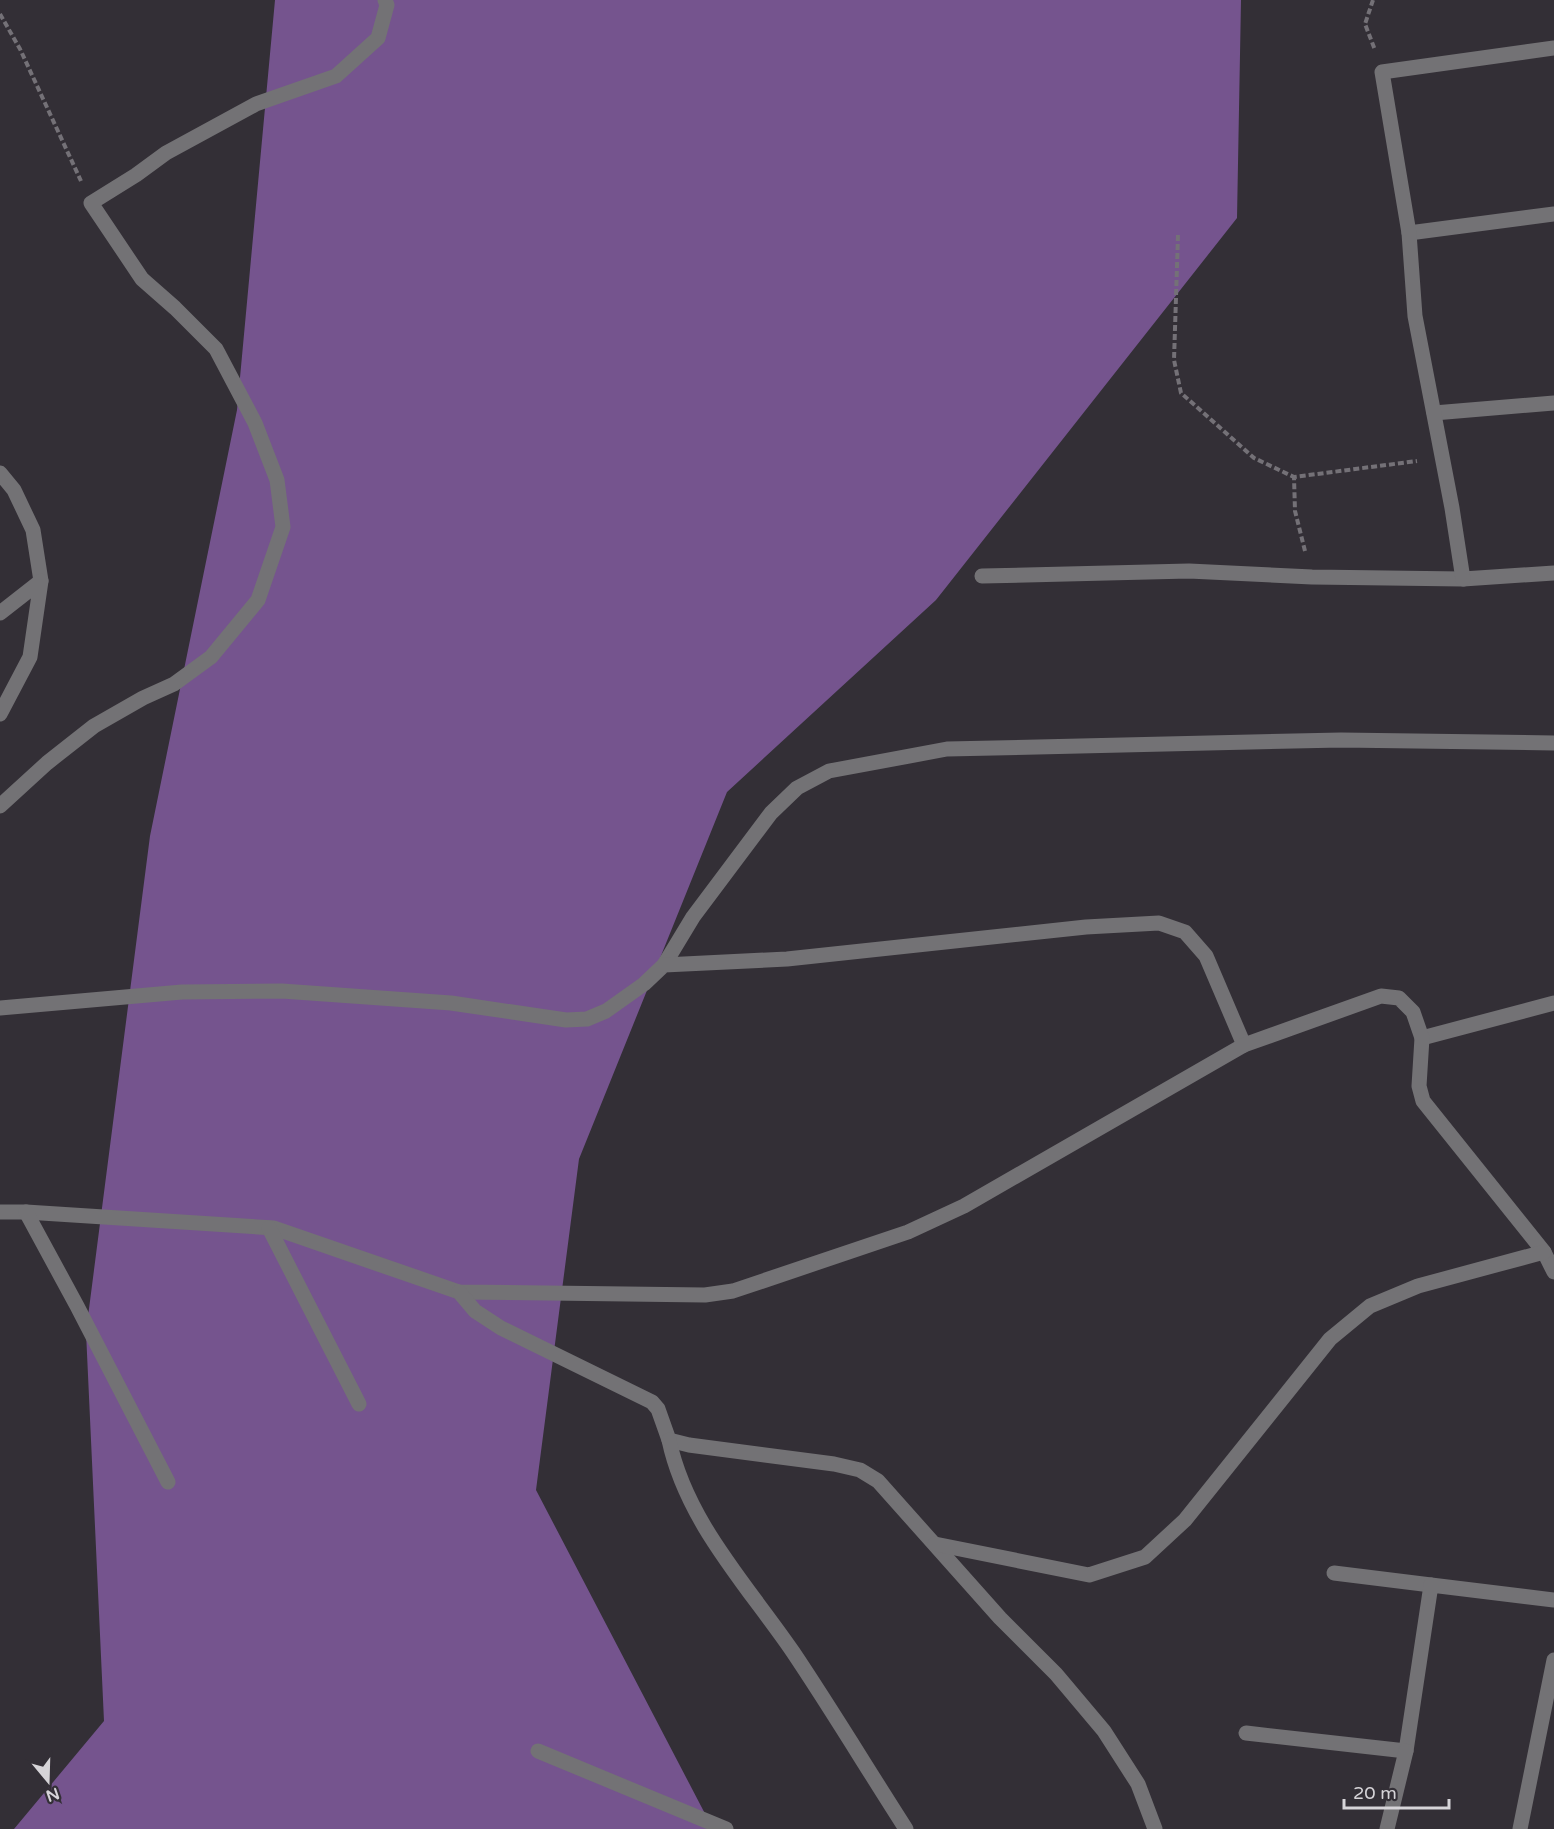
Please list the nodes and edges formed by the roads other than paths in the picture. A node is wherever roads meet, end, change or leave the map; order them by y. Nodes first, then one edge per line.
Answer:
1 (385, 0) edge
2 (1554, 48) edge
3 (1554, 214) edge
4 (1409, 233) junction
5 (1554, 403) edge
6 (1434, 413) junction
7 (0, 473) edge
8 (1554, 573) edge
9 (982, 576) dead end
10 (1463, 579) junction
11 (41, 581) junction
12 (0, 613) edge
13 (0, 714) edge
14 (1554, 743) edge
15 (0, 807) edge
16 (664, 965) junction
17 (1554, 1003) edge
18 (0, 1008) edge
19 (1422, 1038) junction
20 (1244, 1045) junction
21 (0, 1212) edge
22 (26, 1212) junction
23 (269, 1228) junction
24 (1544, 1252) junction
25 (1554, 1272) edge
26 (459, 1292) junction
27 (359, 1404) dead end
28 (669, 1440) junction
29 (168, 1482) dead end
30 (935, 1544) junction
31 (1334, 1573) dead end
32 (1431, 1585) junction
33 (1554, 1600) edge
34 (1554, 1660) edge
35 (1246, 1733) dead end
36 (538, 1751) dead end
37 (1406, 1751) junction
38 (726, 1829) edge
39 (906, 1829) edge
40 (1155, 1829) edge
41 (1387, 1829) edge
42 (1520, 1829) edge

1 - 15 street
2 - 4 street
3 - 4 street
4 - 6 street
5 - 6 street
6 - 10 street
7 - 11 street
8 - 10 street
9 - 10 street
11 - 12 street
11 - 13 street
14 - 16 street
16 - 18 street
16 - 20 street
17 - 19 street
19 - 20 street
19 - 24 street
20 - 26 street
21 - 22 street
22 - 23 street
22 - 29 street
23 - 26 street
23 - 27 street
24 - 25 street
24 - 30 street
26 - 28 street
28 - 30 street
28 - 39 street
30 - 40 street
31 - 32 street
32 - 33 street
32 - 37 street
34 - 42 street
35 - 37 street
36 - 38 street
37 - 41 street

